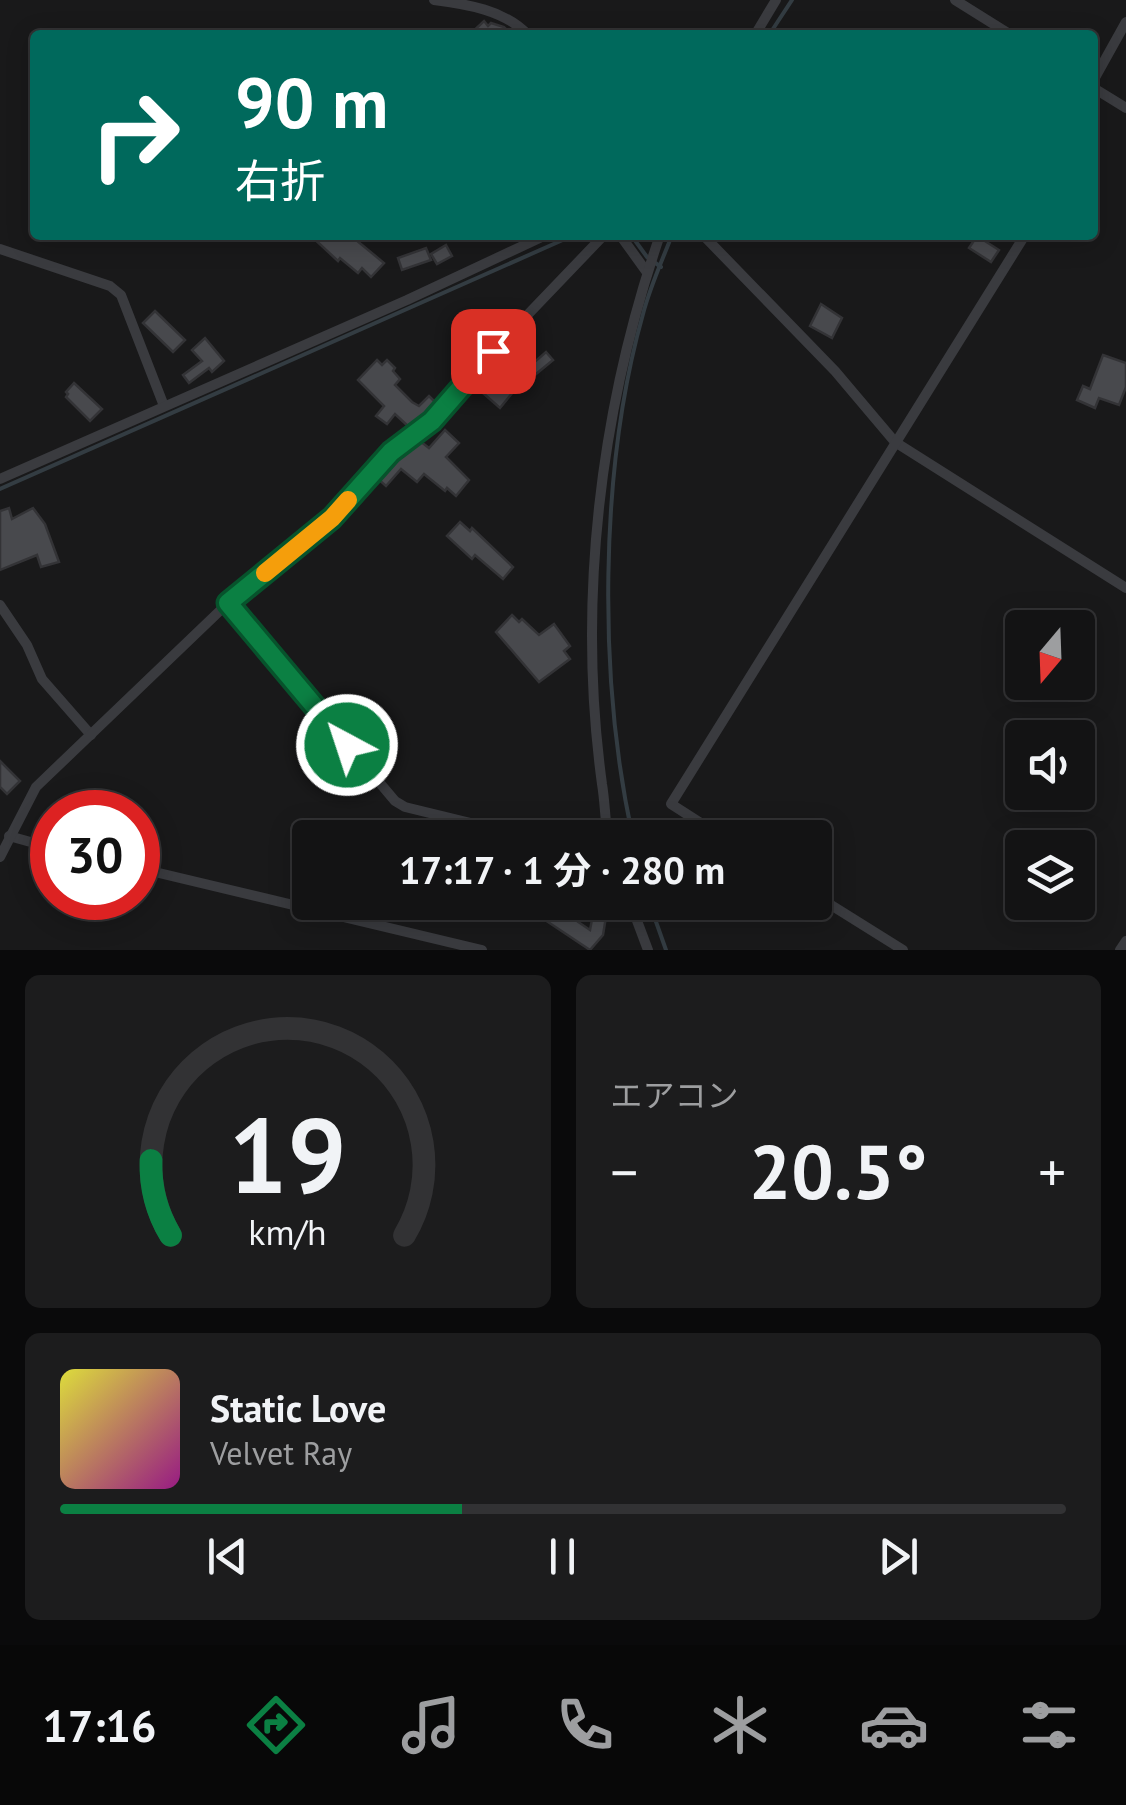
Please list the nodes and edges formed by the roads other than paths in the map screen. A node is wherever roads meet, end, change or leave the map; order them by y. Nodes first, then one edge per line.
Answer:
1 (434, 0) edge
2 (776, 0) edge
3 (956, 0) edge
4 (1126, 22) edge
5 (524, 30) edge
6 (757, 30) edge
7 (1003, 30) edge
8 (1098, 74) edge
9 (1098, 89) edge
10 (1126, 108) edge
11 (535, 240) edge
12 (599, 240) edge
13 (624, 240) edge
14 (658, 240) edge
15 (709, 240) edge
16 (1022, 240) edge
17 (0, 249) edge
18 (646, 271) junction
19 (164, 406) junction
20 (895, 442) junction
21 (0, 479) edge
22 (1126, 588) edge
23 (228, 603) junction
24 (0, 604) edge
25 (91, 734) junction
26 (458, 820) edge
27 (605, 820) edge
28 (696, 820) edge
29 (8, 836) junction
30 (30, 842) edge
31 (0, 857) edge
32 (160, 873) edge
33 (832, 905) edge
34 (637, 920) edge
35 (1126, 941) edge
36 (482, 950) edge
37 (648, 950) edge
38 (903, 950) edge
39 (1120, 950) edge

1 - 5 street
2 - 6 street
3 - 7 street
4 - 8 street
9 - 10 street
11 - 19 street
12 - 23 street
13 - 18 street
14 - 18 street
15 - 20 street
16 - 20 street
17 - 19 street
18 - 27 street
19 - 21 street
20 - 22 street
20 - 28 street
23 - 25 street
23 - 26 street
24 - 25 street
25 - 29 street
29 - 30 street
29 - 31 street
32 - 36 street
33 - 38 street
34 - 37 street
35 - 39 street

